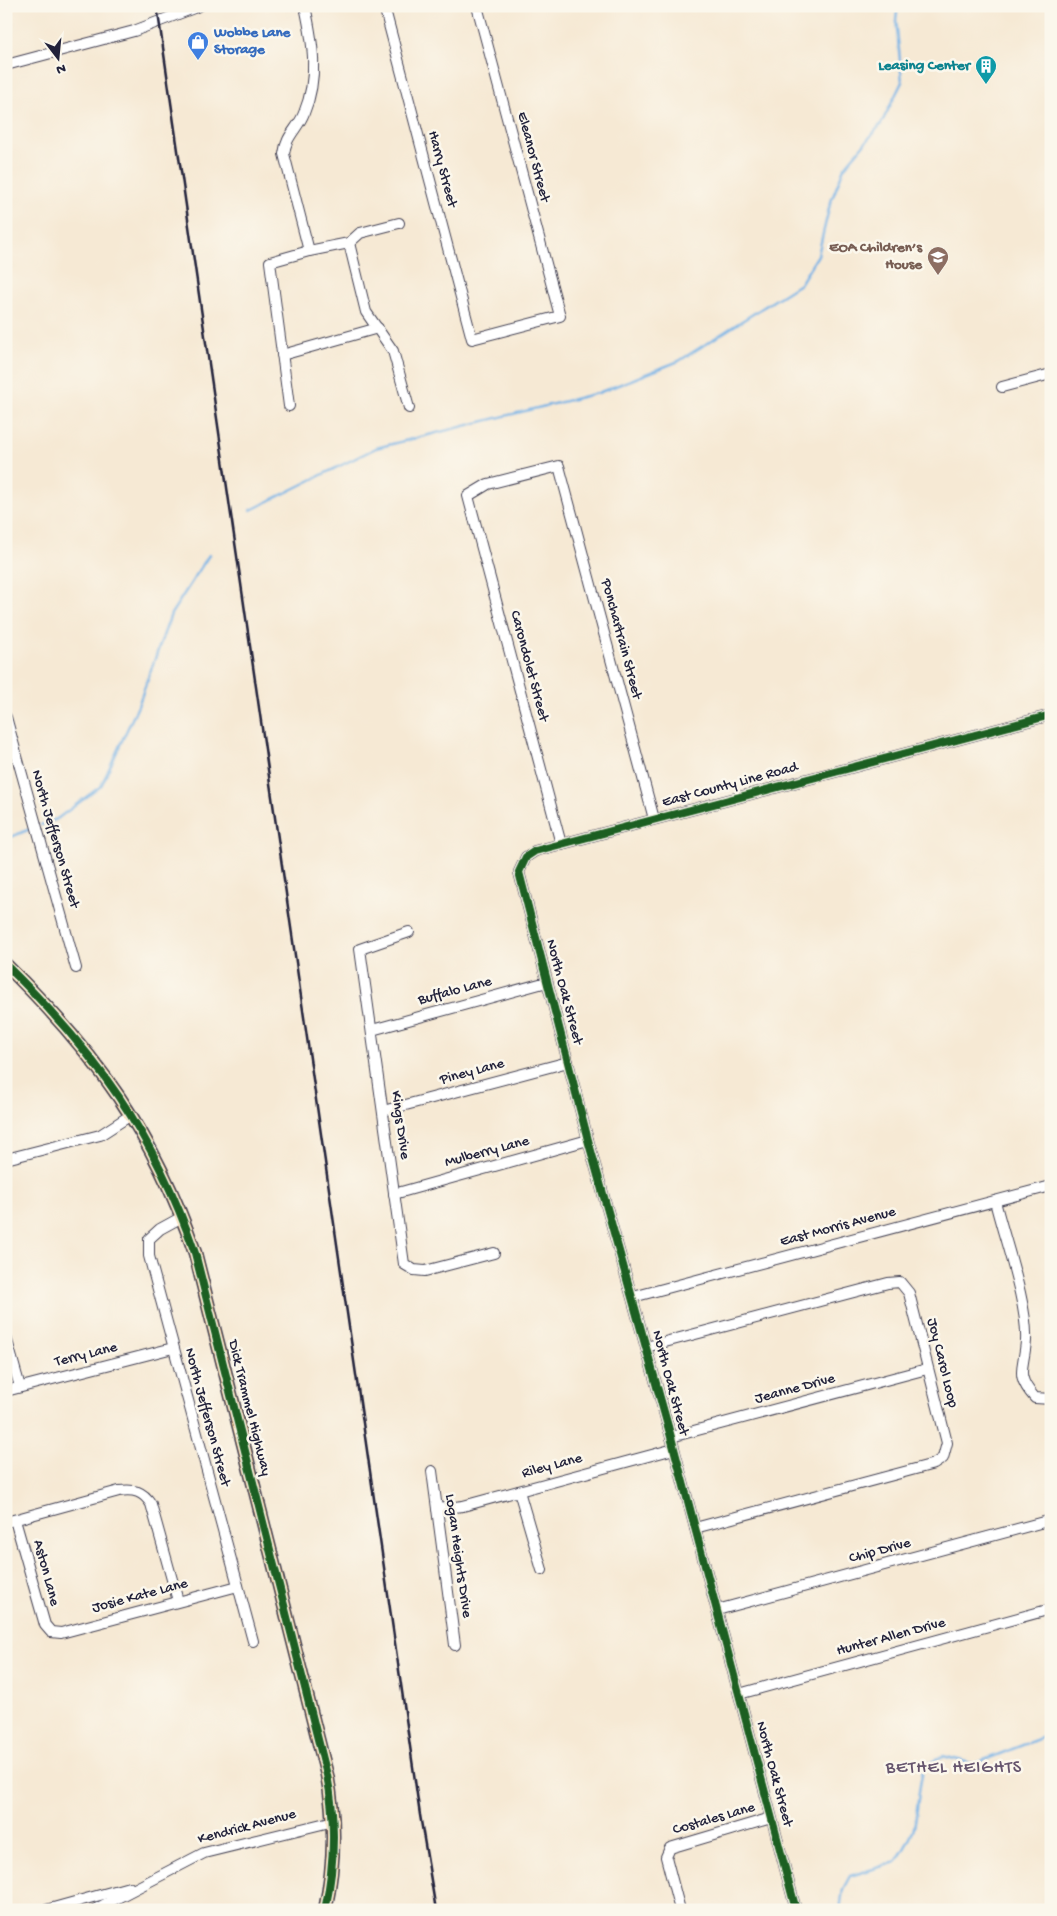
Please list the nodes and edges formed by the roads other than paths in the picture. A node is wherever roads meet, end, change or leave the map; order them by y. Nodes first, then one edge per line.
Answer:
1 (199, 6) edge
2 (305, 6) edge
3 (384, 6) edge
4 (476, 6) edge
5 (6, 65) edge
6 (399, 223) dead end
7 (349, 243) junction
8 (309, 251) junction
9 (560, 316) joint
10 (378, 328) junction
11 (282, 355) junction
12 (1051, 374) edge
13 (1002, 387) dead end
14 (289, 406) dead end
15 (408, 408) dead end
16 (559, 466) joint
17 (1051, 715) edge
18 (6, 716) edge
19 (654, 819) junction
20 (561, 844) junction
21 (521, 864) joint
22 (409, 932) dead end
23 (6, 965) edge
24 (76, 968) dead end
25 (547, 982) junction
26 (372, 1030) junction
27 (568, 1062) junction
28 (383, 1111) junction
29 (131, 1115) junction
30 (588, 1140) junction
31 (6, 1159) edge
32 (1051, 1186) edge
33 (394, 1194) junction
34 (995, 1201) junction
35 (182, 1217) junction
36 (494, 1253) dead end
37 (632, 1297) junction
38 (6, 1337) edge
39 (646, 1347) junction
40 (173, 1348) junction
41 (927, 1369) junction
42 (20, 1387) junction
43 (6, 1391) edge
44 (1051, 1399) edge
45 (671, 1438) junction
46 (674, 1449) junction
47 (432, 1471) dead end
48 (519, 1490) junction
49 (437, 1509) junction
50 (1051, 1520) edge
51 (11, 1521) edge
52 (695, 1528) junction
53 (542, 1570) dead end
54 (238, 1586) junction
55 (178, 1601) junction
56 (1051, 1609) edge
57 (717, 1610) junction
58 (51, 1632) joint
59 (253, 1641) dead end
60 (455, 1645) dead end
61 (739, 1694) junction
62 (771, 1818) junction
63 (334, 1821) junction
64 (144, 1882) junction
65 (46, 1910) edge
66 (94, 1910) edge
67 (325, 1910) edge
68 (680, 1910) edge
69 (796, 1910) edge

1 - 5 street
2 - 8 street
3 - 9 street, Harry Street
4 - 9 street, Eleanor Street
6 - 7 street
7 - 8 street
7 - 10 street
8 - 11 street
10 - 11 street
10 - 15 street
11 - 14 street
12 - 13 street
16 - 19 street, Ponchartrain Street
16 - 20 street, Carondolet Street
17 - 19 street, East County Line Road
18 - 24 street, North Jefferson Street
19 - 20 street, East County Line Road
20 - 21 street, East County Line Road
21 - 25 street, North Oak Street
22 - 26 street, Kings Drive
23 - 29 main road, Dick Trammel Highway
25 - 26 street, Buffalo Lane
25 - 27 street, North Oak Street
26 - 28 street, Kings Drive
27 - 28 street, Piney Lane
27 - 30 street, North Oak Street
28 - 33 street, Kings Drive
29 - 31 street
29 - 35 main road, Dick Trammel Highway
30 - 33 street, Mulberry Lane
30 - 37 street, North Oak Street
32 - 34 street, East Morris Avenue
33 - 36 street, Kings Drive
34 - 37 street, East Morris Avenue
34 - 44 street
35 - 40 street, North Jefferson Street
35 - 63 main road, Dick Trammel Highway
37 - 39 street, North Oak Street
38 - 42 street
39 - 41 street, Joy Carol Loop
39 - 45 street, North Oak Street
40 - 42 street, Terry Lane
40 - 54 street, North Jefferson Street
41 - 45 street, Jeanne Drive
41 - 52 street, Joy Carol Loop
42 - 43 street, Terry Lane
45 - 46 street, North Oak Street
46 - 48 street, Riley Lane
46 - 52 street, North Oak Street
47 - 49 street, Logan Heights Drive
48 - 49 street, Riley Lane
48 - 53 street
49 - 60 street, Logan Heights Drive
50 - 57 street, Chip Drive
51 - 55 street
51 - 58 street, Aston Lane
52 - 57 street, North Oak Street
54 - 55 street, Josie Kate Lane
54 - 59 street, North Jefferson Street
55 - 58 street, Josie Kate Lane
56 - 61 street, Hunter Allen Drive
57 - 61 street, North Oak Street
61 - 62 street, North Oak Street
62 - 68 street, Costales Lane
62 - 69 street, North Oak Street
63 - 64 street, Kendrick Avenue
63 - 67 main road, Dick Trammel Highway
64 - 65 street, Kendrick Avenue
64 - 66 street, Kendrick Avenue

